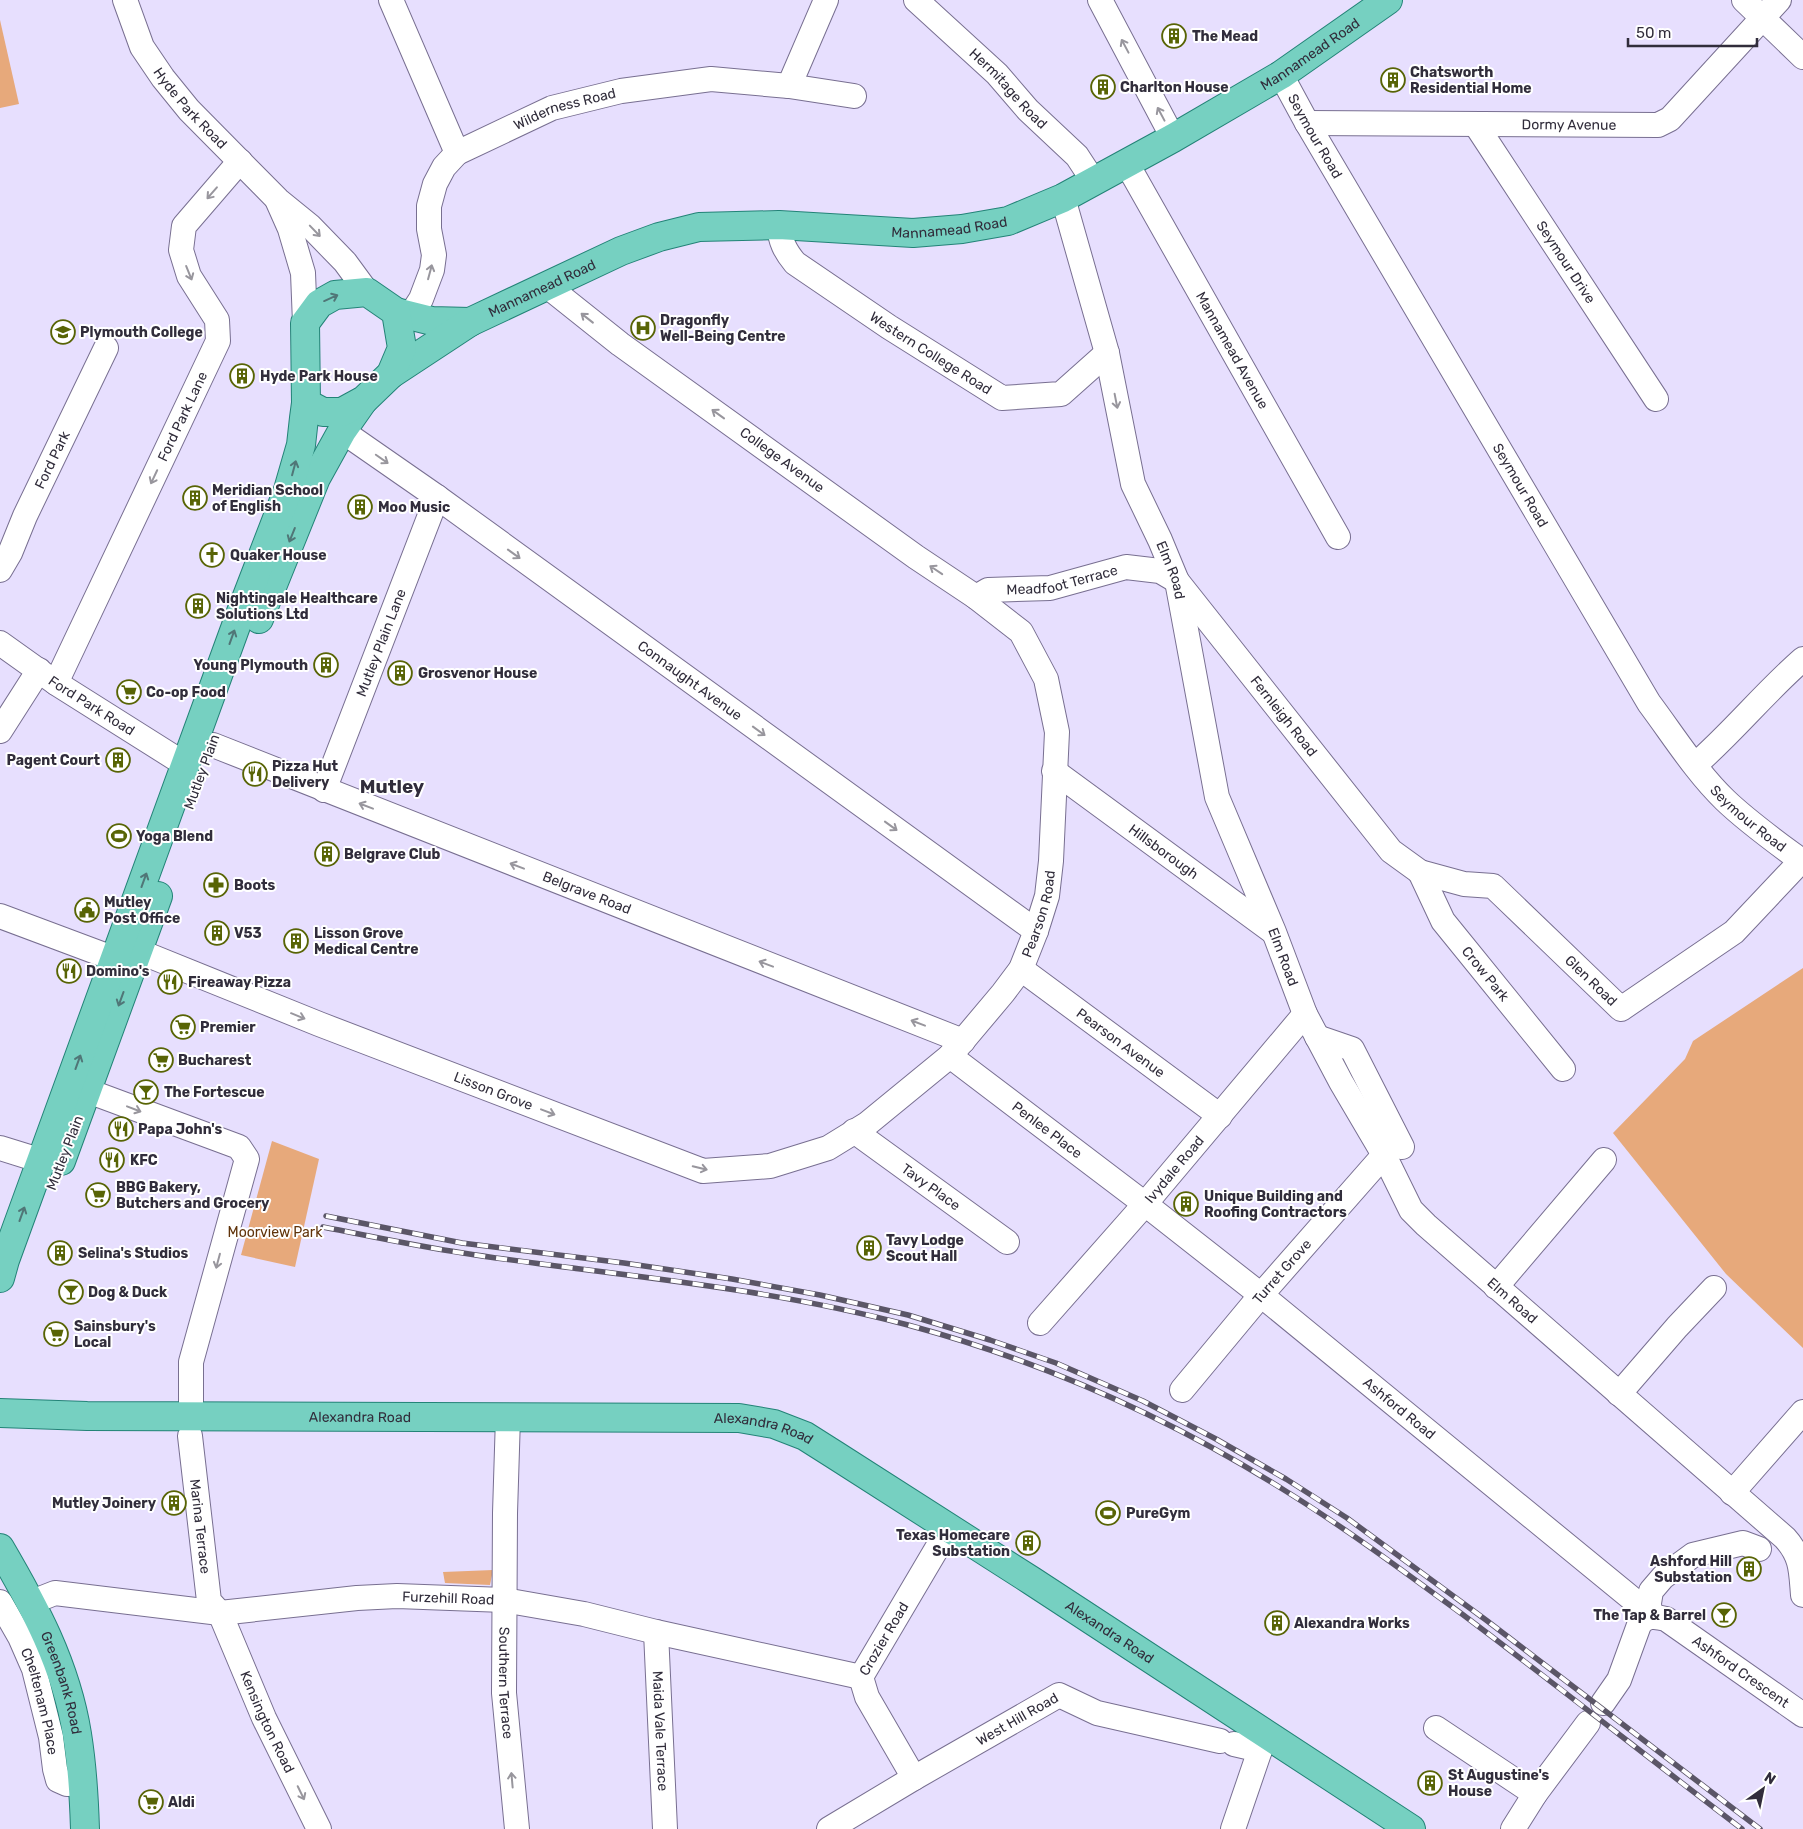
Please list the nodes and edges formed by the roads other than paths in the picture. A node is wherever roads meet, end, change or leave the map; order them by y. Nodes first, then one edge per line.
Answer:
1 (124, 0) edge
2 (391, 0) edge
3 (826, 0) edge
4 (916, 0) edge
5 (1388, 0) edge
6 (1744, 0) edge
7 (1780, 0) edge
8 (1101, 2) edge
9 (1762, 18) junction
10 (1803, 57) edge
11 (1281, 75) junction
12 (790, 86) junction
13 (854, 96) dead end
14 (1307, 123) junction
15 (1476, 125) junction
16 (1174, 138) junction
17 (457, 153) junction
18 (240, 161) junction
19 (1127, 164) junction
20 (1094, 182) junction
21 (1063, 198) junction
22 (278, 200) junction
23 (779, 225) junction
24 (546, 285) junction
25 (367, 292) junction
26 (403, 314) junction
27 (470, 322) junction
28 (305, 323) junction
29 (106, 348) dead end
30 (1107, 353) junction
31 (391, 374) junction
32 (1656, 398) dead end
33 (364, 400) junction
34 (306, 403) junction
35 (342, 431) junction
36 (437, 497) junction
37 (1338, 537) dead end
38 (0, 570) edge
39 (1177, 581) junction
40 (976, 598) junction
41 (1021, 632) joint
42 (0, 643) edge
43 (1803, 659) edge
44 (48, 676) junction
45 (0, 731) edge
46 (213, 745) junction
47 (1695, 765) junction
48 (194, 768) junction
49 (1054, 771) junction
50 (324, 790) junction
51 (1391, 851) joint
52 (1802, 862) edge
53 (1420, 872) junction
54 (0, 916) edge
55 (1036, 931) junction
56 (1274, 932) junction
57 (126, 955) junction
58 (1021, 969) junction
59 (1304, 1014) junction
60 (956, 1049) junction
61 (1563, 1069) dead end
62 (88, 1091) junction
63 (1220, 1116) junction
64 (854, 1131) junction
65 (0, 1148) edge
66 (1393, 1151) junction
67 (1604, 1160) dead end
68 (42, 1161) junction
69 (1145, 1204) junction
70 (1007, 1242) dead end
71 (2, 1266) edge
72 (1496, 1287) junction
73 (1714, 1288) dead end
74 (0, 1291) edge
75 (1261, 1295) junction
76 (1040, 1322) dead end
77 (1182, 1390) dead end
78 (1619, 1394) junction
79 (1803, 1412) edge
80 (0, 1413) edge
81 (508, 1417) junction
82 (191, 1426) junction
83 (1732, 1493) junction
84 (949, 1528) junction
85 (0, 1548) edge
86 (1759, 1549) dead end
87 (1803, 1595) edge
88 (504, 1600) junction
89 (0, 1602) edge
90 (32, 1602) junction
91 (220, 1613) junction
92 (1650, 1617) junction
93 (656, 1632) junction
94 (861, 1677) junction
95 (1603, 1703) dead end
96 (1800, 1704) edge
97 (1588, 1723) dead end
98 (1436, 1728) dead end
99 (1264, 1742) junction
100 (914, 1778) junction
101 (83, 1783) junction
102 (1535, 1794) junction
103 (85, 1829) edge
104 (319, 1829) edge
105 (517, 1829) edge
106 (665, 1829) edge
107 (829, 1829) edge
108 (1233, 1829) edge
109 (1412, 1829) edge
110 (1513, 1829) edge

1 - 18 street, Hyde Park Road
2 - 17 street
3 - 12 street
4 - 20 street, Hermitage Road
5 - 11 main road, Mannamead Road
6 - 9 street
7 - 9 street, Dormy Avenue
16 -> 8 street
9 - 10 street
9 - 15 street, Dormy Avenue
11 - 14 street, Seymour Road
11 - 16 main road, Mannamead Road
12 - 13 street, Wilderness Road
12 - 17 street, Wilderness Road
14 - 15 street, Dormy Avenue
14 - 47 street, Seymour Road
15 - 32 street, Seymour Drive
16 - 19 main road, Mannamead Road
26 -> 17 street, Wilderness Road
18 - 22 street, Hyde Park Road
18 -> 44 street, Ford Park Lane
19 - 20 main road, Mannamead Road
19 - 37 street, Mannamead Avenue
20 - 21 main road, Mannamead Road
21 - 23 main road, Mannamead Road
21 - 30 street, Elm Road
22 -> 25 street, Hyde Park Road
22 - 28 street, Hyde Park Road
23 - 24 main road, Mannamead Road
23 - 30 street, Western College Road
24 - 27 main road, Mannamead Road
40 -> 24 street, College Avenue
25 - 26 main road
28 -> 25 main road
26 - 27 main road, Mannamead Road
26 - 31 main road
27 - 31 main road, Mannamead Road
28 - 34 main road
29 - 38 street, Ford Park
30 -> 39 street, Elm Road
31 - 33 main road
33 - 34 main road
33 - 35 main road, Mutley Plain
48 -> 34 main road, Mutley Plain
35 -> 36 street, Connaught Avenue
35 -> 46 main road, Mutley Plain
36 - 50 street, Mutley Plain Lane
36 -> 55 street, Connaught Avenue
39 - 40 street, Meadfoot Terrace
39 - 51 street, Fernleigh Road
39 - 56 street, Elm Road
40 - 41 street, College Avenue
41 - 49 street, Pearson Road
42 - 44 street, Ford Park Road
43 - 47 street
44 - 45 street, Ford Park Lane
44 - 48 street, Ford Park Road
46 - 48 main road, Mutley Plain
46 - 50 street, Belgrave Road
47 - 52 street, Seymour Road
48 - 57 main road, Mutley Plain
49 - 55 street, Pearson Road
49 - 56 street, Hillsborough
60 -> 50 street, Belgrave Road
51 - 53 street, Glen Road
52 - 53 street, Glen Road
53 - 61 street, Crow Park
54 - 57 street, Lisson Grove
55 - 58 street, Pearson Road
56 - 59 street, Elm Road
57 -> 62 main road, Mutley Plain
57 -> 64 street, Lisson Grove
68 -> 57 main road, Mutley Plain
58 - 60 street, Pearson Road
58 - 63 street, Pearson Avenue
59 - 63 street, Ivydale Road
59 - 66 street, Elm Road
60 - 64 street, Pearson Road
60 - 69 street, Penlee Place
62 - 74 main road, Mutley Plain
62 -> 82 street, Marina Terrace
63 - 69 street, Ivydale Road
64 - 70 street, Tavy Place
65 - 68 street
66 - 72 street, Elm Road
66 - 75 street, Turret Grove
67 - 72 street
71 -> 68 main road, Mutley Plain
69 - 75 street, Ashford Road
69 - 76 street, Ivydale Road
72 - 78 street, Elm Road
73 - 78 street
75 - 77 street, Turret Grove
75 - 92 street, Ashford Road
78 - 83 street, Elm Road
79 - 83 street
80 - 82 main road, Alexandra Road
81 - 82 main road, Alexandra Road
81 - 84 main road, Alexandra Road
81 - 88 street, Southern Terrace
82 - 91 street, Marina Terrace
83 - 87 street, Elm Road
84 - 94 street, Crozier Road
84 - 99 main road, Alexandra Road
85 - 90 main road, Greenbank Road
86 - 92 street
88 - 91 street, Furzehill Road
88 - 93 street, Furzehill Road
105 -> 88 street, Southern Terrace
89 - 101 street, Cheltenam Place
90 - 91 street, Furzehill Road
90 - 101 main road, Greenbank Road
91 -> 104 street, Kensington Road
92 - 95 street
92 - 96 street, Ashford Crescent
93 - 94 street, Furzehill Road
93 - 106 street, Maida Vale Terrace
94 - 100 street, Crozier Road
97 - 102 street
98 - 102 street
99 - 100 street, West Hill Road
99 - 108 street
99 - 109 main road, Alexandra Road
100 - 107 street, West Hill Road
101 - 103 main road, Greenbank Road
102 - 110 street

